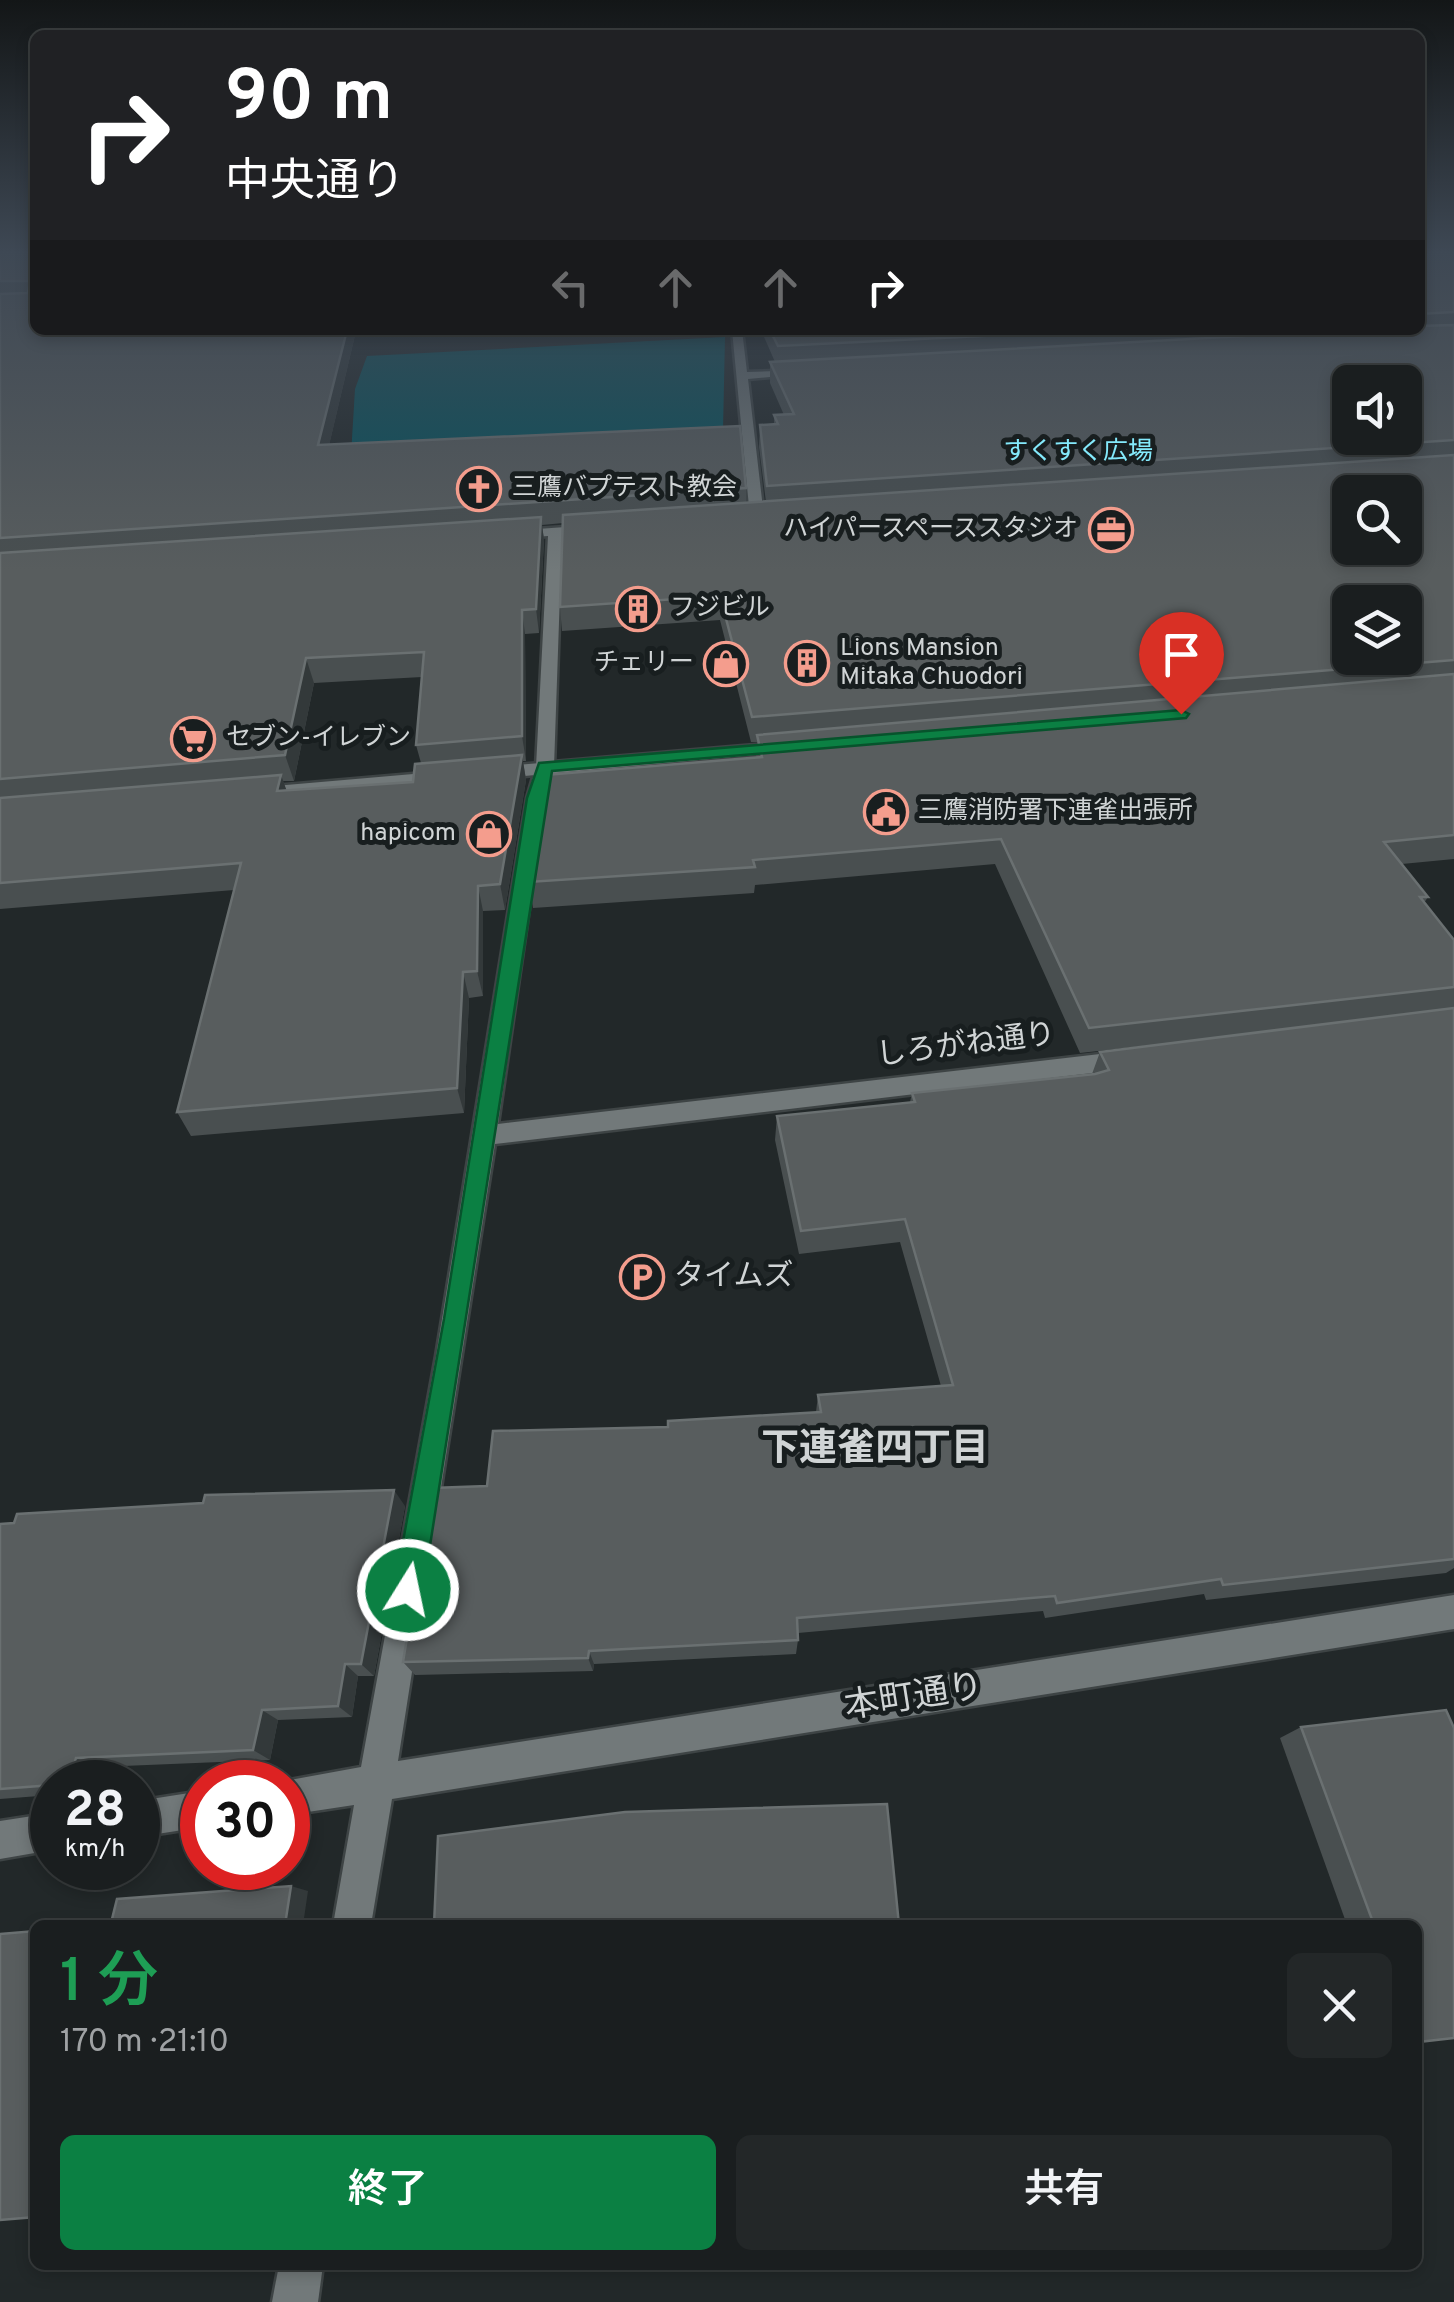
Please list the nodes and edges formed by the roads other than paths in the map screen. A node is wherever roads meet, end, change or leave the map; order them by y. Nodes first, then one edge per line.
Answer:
1 (739, 356) edge
2 (819, 372) edge
3 (739, 376) junction
4 (777, 516) edge
5 (757, 517) junction
6 (739, 519) edge
7 (610, 528) edge
8 (555, 532) junction
9 (496, 536) edge
10 (810, 745) edge
11 (545, 767) junction
12 (234, 795) edge
13 (1156, 1057) edge
14 (486, 1135) junction
15 (1454, 1612) edge
16 (374, 1784) junction
17 (310, 1794) edge
18 (30, 1835) edge
19 (0, 1840) edge
20 (353, 1920) edge
21 (300, 2270) edge
22 (295, 2302) edge

1 - 3 street
2 - 3 street
3 - 5 street
4 - 5 street
5 - 6 street
7 - 8 street
8 - 9 street
8 - 11 street
10 - 11 street
11 - 12 street
11 - 14 street
13 - 14 street, しろがね通り
14 - 16 street
15 - 16 street, 本町通り
16 - 17 street, 本町通り
16 - 20 street
18 - 19 street
21 - 22 street

